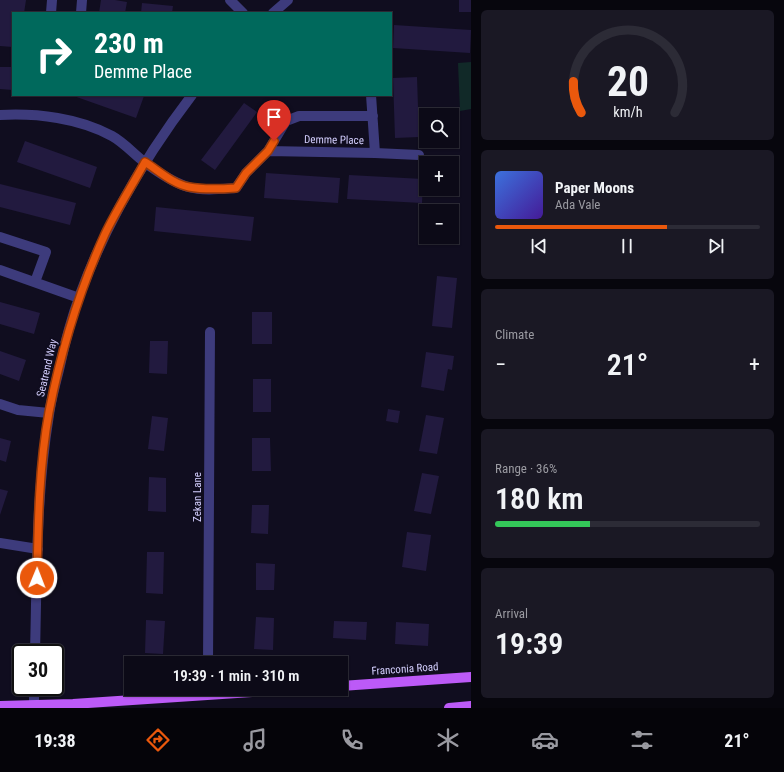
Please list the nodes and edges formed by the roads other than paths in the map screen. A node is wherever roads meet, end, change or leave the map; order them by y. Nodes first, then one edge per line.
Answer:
1 (52, 0) edge
2 (82, 0) edge
3 (230, 0) edge
4 (288, 0) edge
5 (51, 12) edge
6 (81, 12) edge
7 (242, 12) edge
8 (274, 12) edge
9 (191, 96) edge
10 (372, 96) edge
11 (0, 115) edge
12 (373, 116) junction
13 (268, 151) junction
14 (375, 153) junction
15 (419, 155) dead end
16 (145, 162) junction
17 (0, 237) edge
18 (0, 270) edge
19 (35, 282) junction
20 (79, 298) junction
21 (210, 332) dead end
22 (0, 404) edge
23 (49, 413) junction
24 (0, 543) edge
25 (38, 549) junction
26 (35, 644) edge
27 (208, 656) edge
28 (471, 677) edge
29 (348, 686) edge
30 (34, 696) edge
31 (163, 696) edge
32 (0, 706) edge
33 (471, 706) edge
34 (34, 707) edge
35 (449, 708) edge

1 - 5 street
2 - 6 street
3 - 7 street
4 - 8 street
9 - 16 street, Seatrend Way
10 - 12 street, Demme Place
11 - 16 street
12 - 13 street
12 - 14 street, Demme Place
13 - 14 street, Demme Place
13 - 16 street
14 - 15 street, Demme Place
16 - 20 street, Seatrend Way
17 - 19 street
18 - 19 street
19 - 20 street
20 - 23 street, Seatrend Way
21 - 27 street, Zekan Lane
22 - 23 street
23 - 25 street, Seatrend Way
24 - 25 street
25 - 26 street, Seatrend Way
28 - 29 main road, Franconia Road
30 - 34 street
31 - 34 main road
32 - 34 main road
33 - 35 main road

